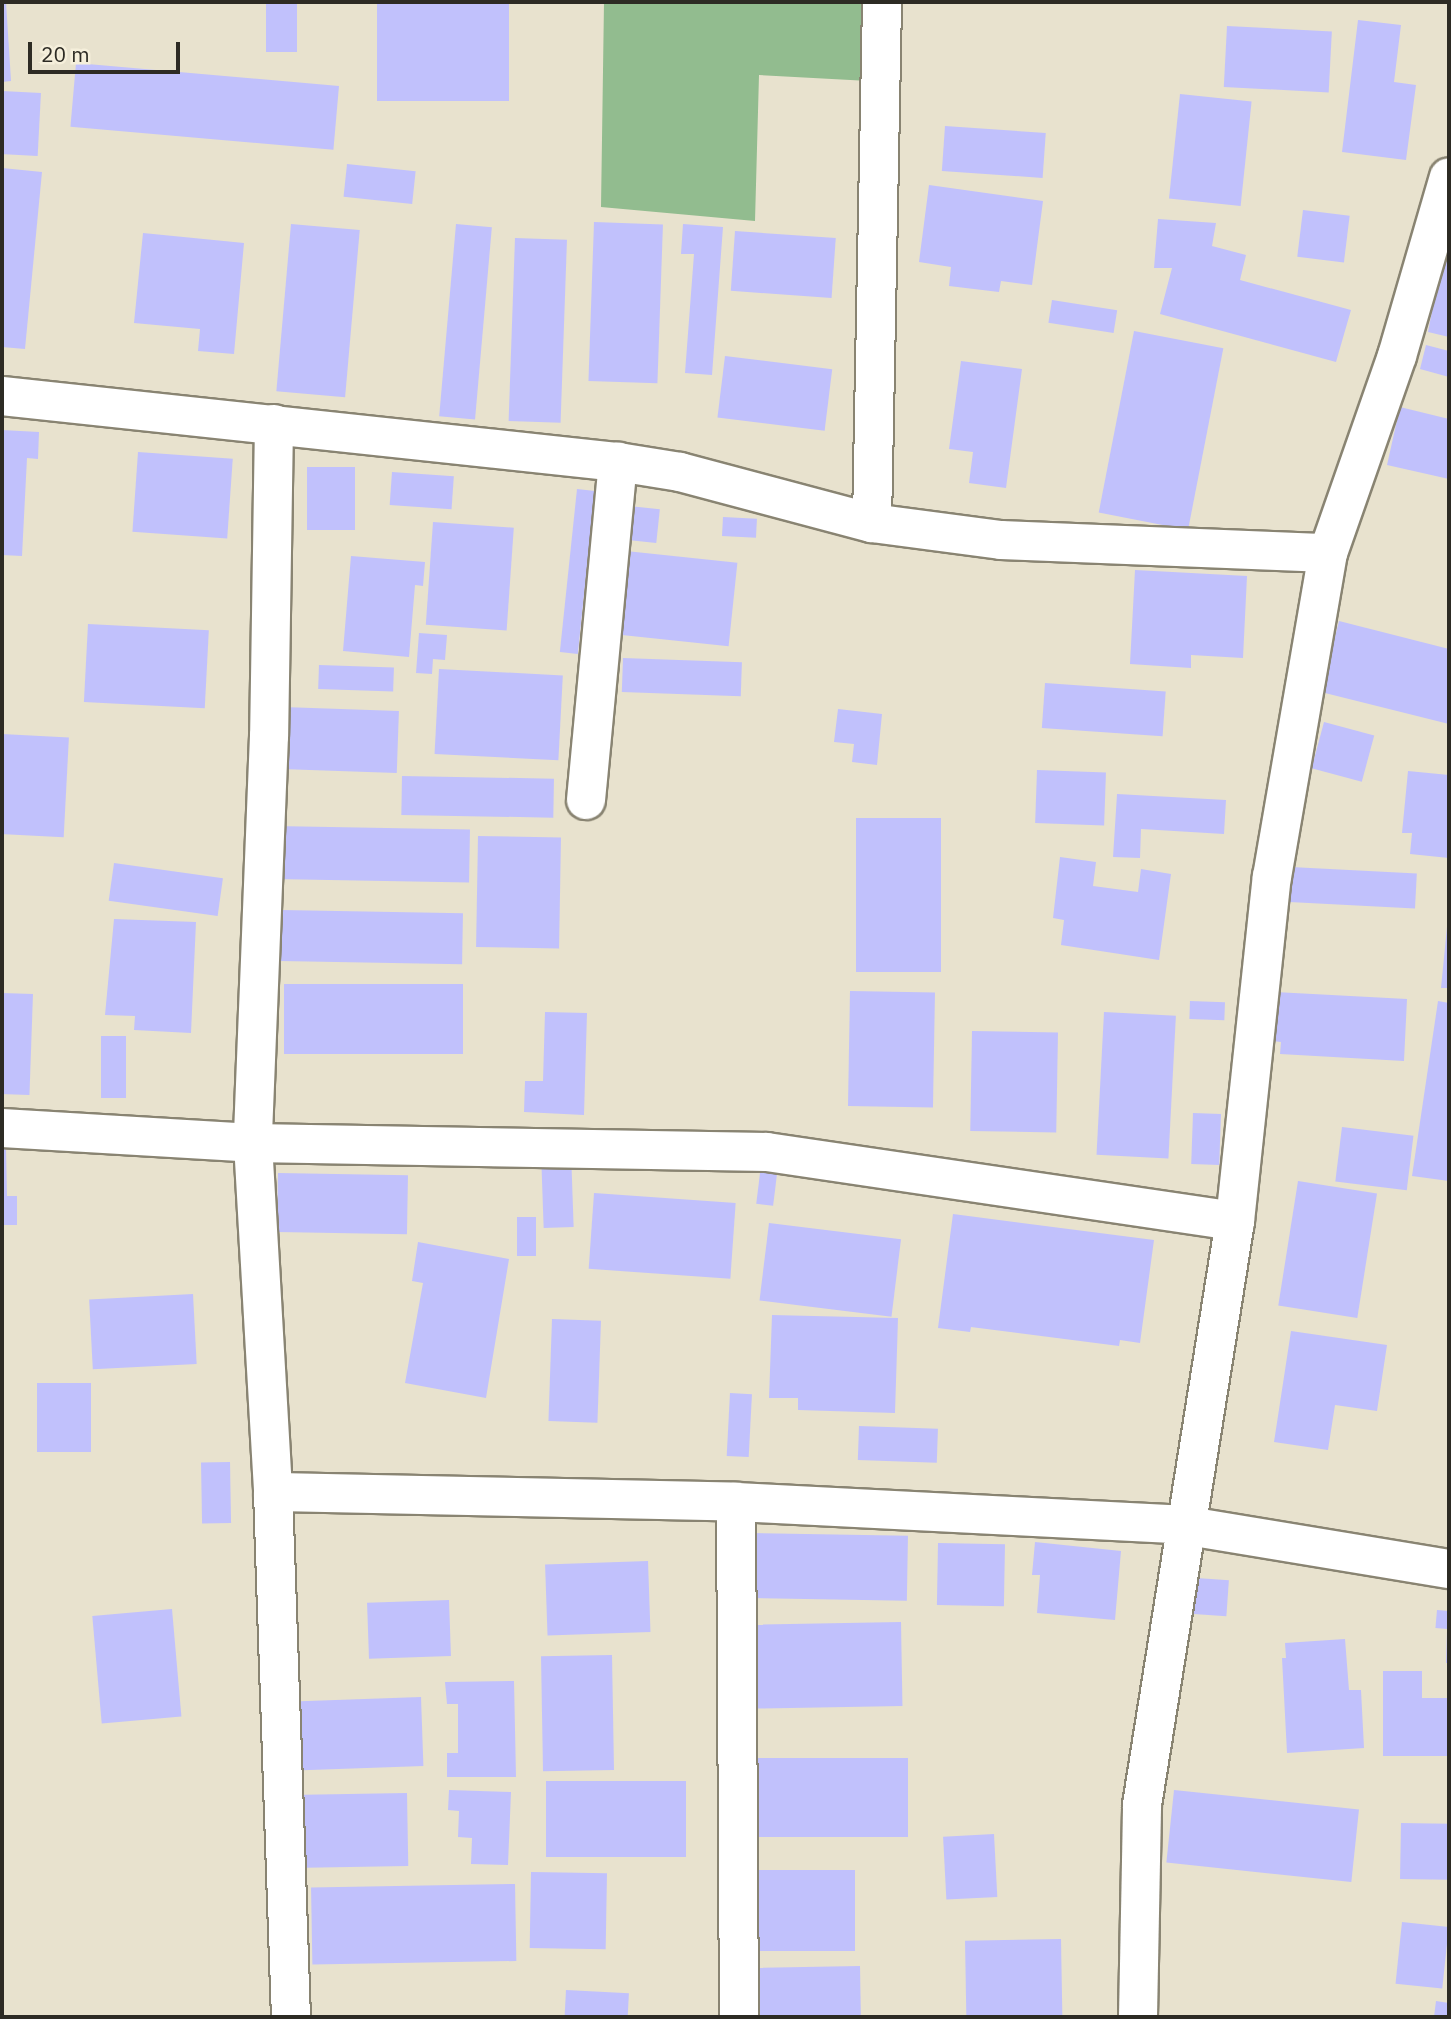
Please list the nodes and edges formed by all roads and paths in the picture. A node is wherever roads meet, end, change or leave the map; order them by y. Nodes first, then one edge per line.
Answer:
1 (882, 2) edge
2 (1449, 177) edge
3 (2, 396) edge
4 (274, 424) junction
5 (618, 462) junction
6 (872, 523) junction
7 (1328, 553) junction
8 (586, 800) dead end
9 (2, 1128) edge
10 (253, 1143) junction
11 (1235, 1221) junction
12 (274, 1492) junction
13 (736, 1502) junction
14 (1183, 1525) junction
15 (1449, 1569) edge
16 (291, 2017) edge
17 (739, 2017) edge
18 (1138, 2017) edge

1 - 6 street
2 - 7 street
3 - 4 street
4 - 5 street
4 - 10 street
5 - 6 street
5 - 8 street
6 - 7 street
7 - 11 street
9 - 10 street
10 - 11 street
10 - 12 street
11 - 14 street
12 - 13 street
12 - 16 street
13 - 14 street
13 - 17 street
14 - 15 street
14 - 18 street

